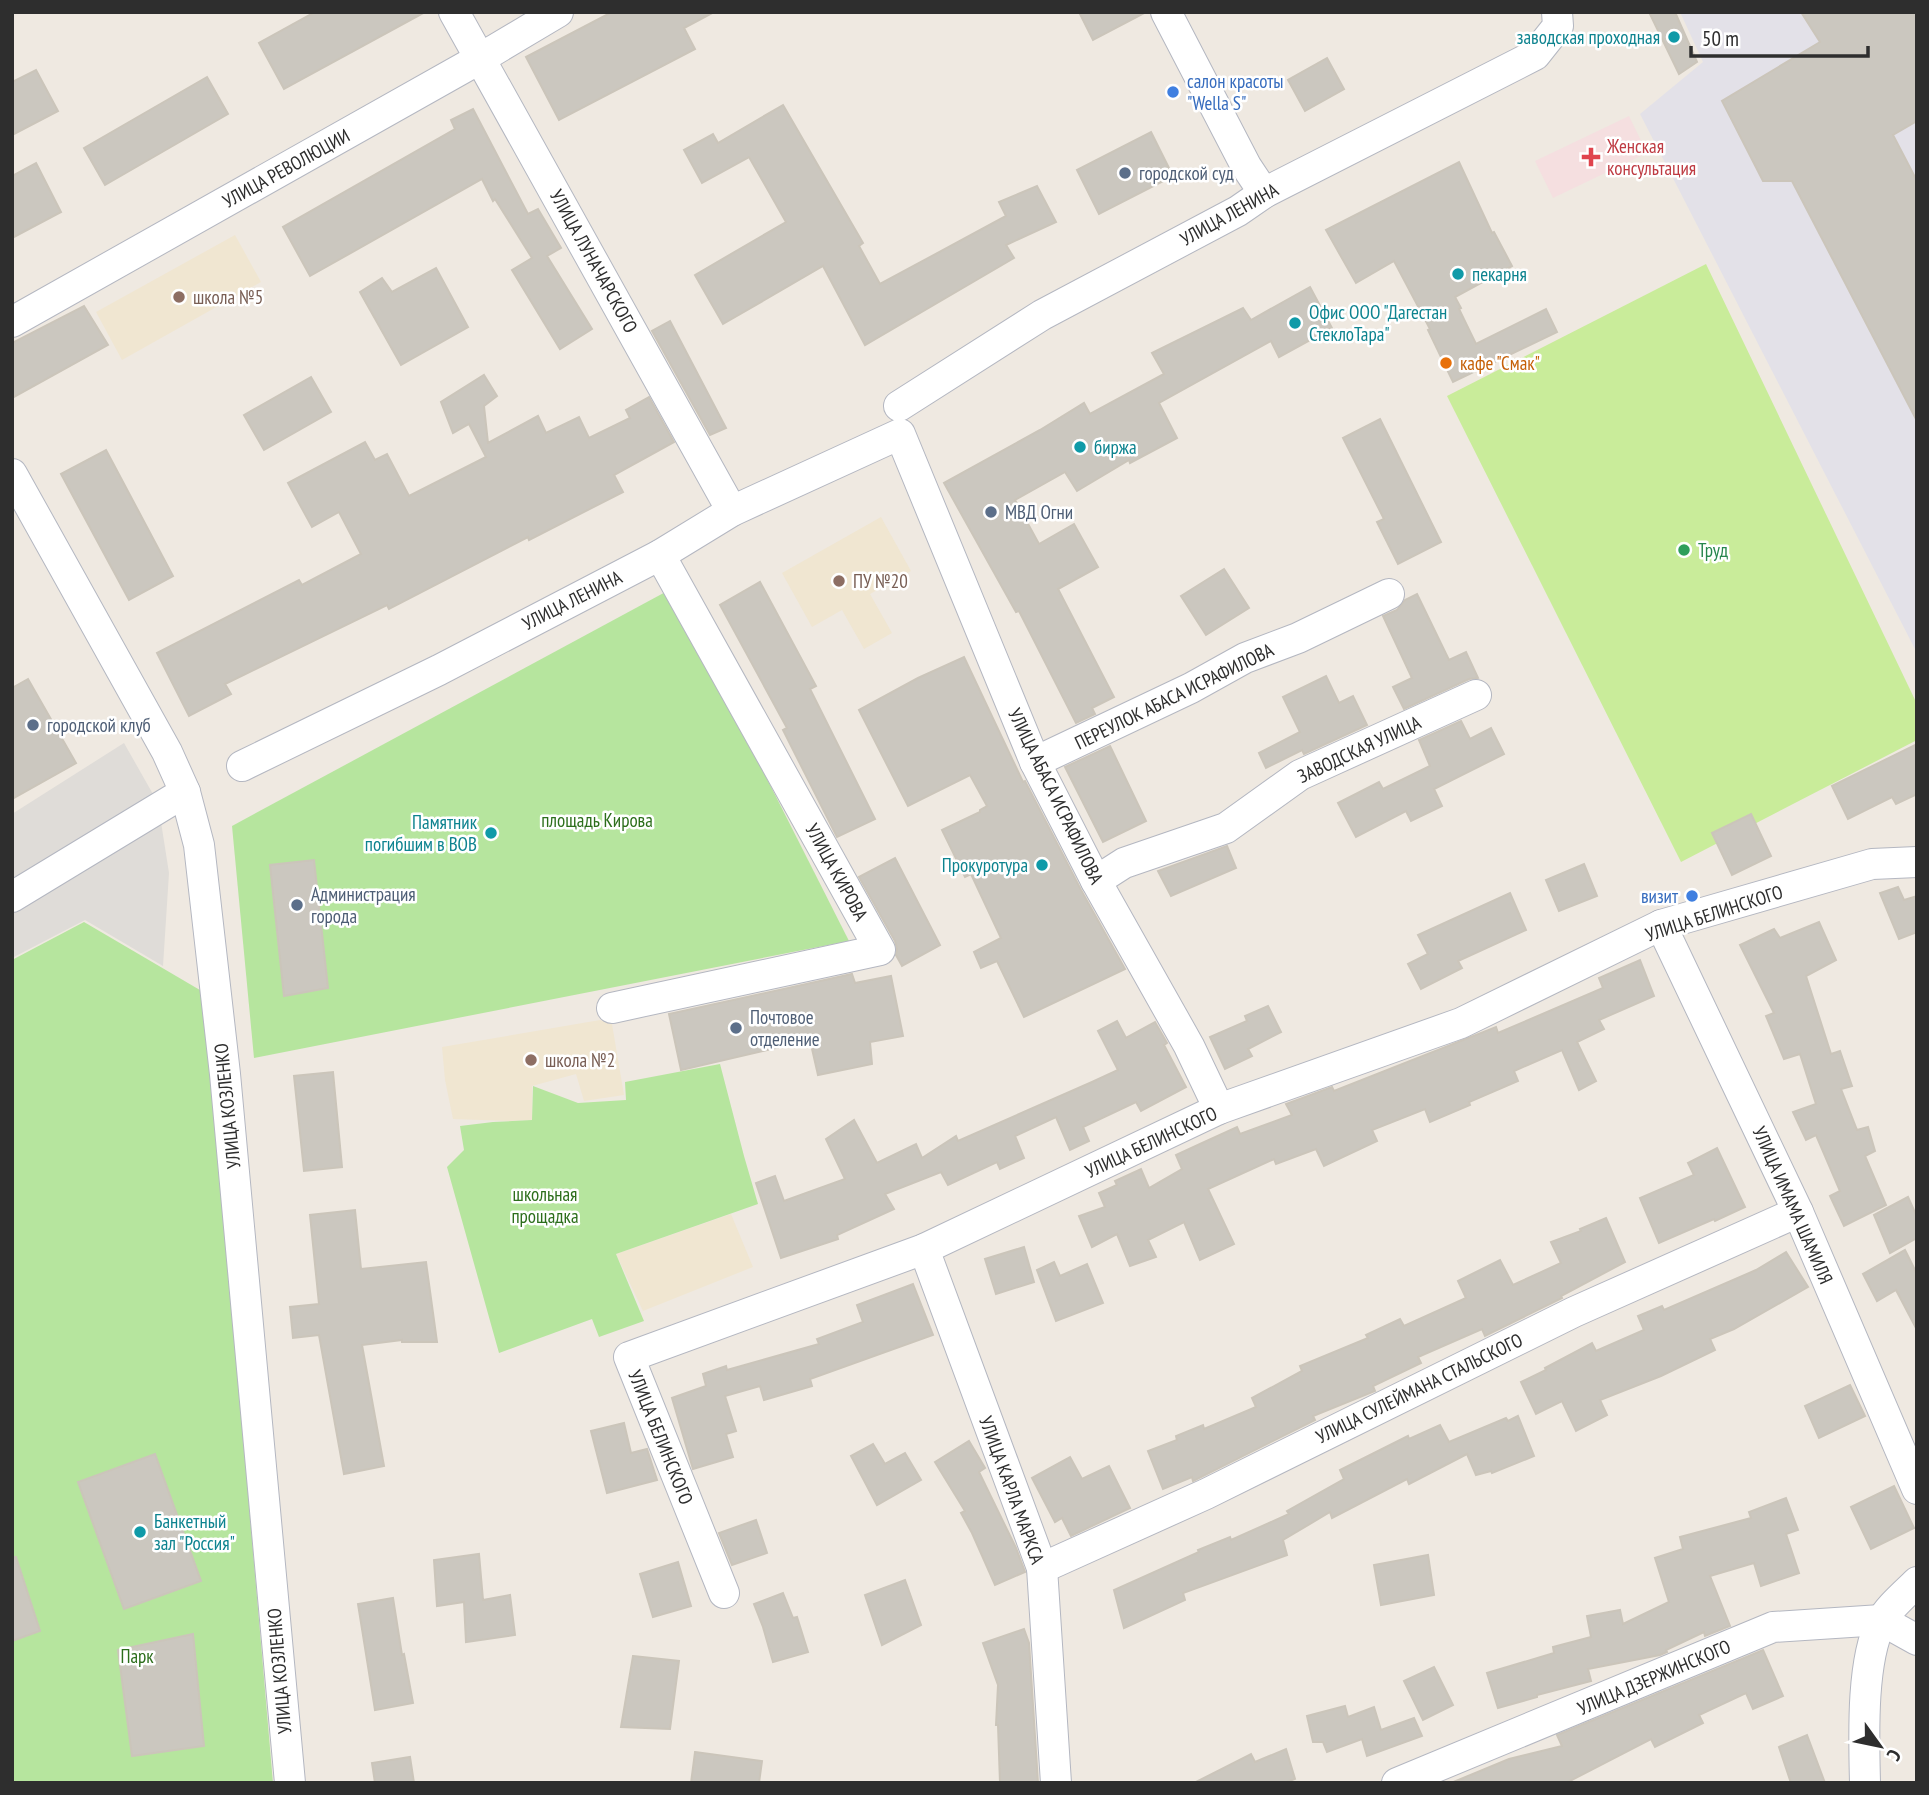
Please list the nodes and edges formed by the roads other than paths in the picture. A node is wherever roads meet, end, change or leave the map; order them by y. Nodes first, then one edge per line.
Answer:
1 (454, 12) edge
2 (558, 12) edge
3 (1166, 12) edge
4 (1557, 19) edge
5 (481, 58) junction
6 (1264, 193) junction
7 (12, 322) edge
8 (900, 420) junction
9 (12, 474) edge
10 (732, 511) junction
11 (660, 555) junction
12 (1389, 594) dead end
13 (1476, 695) dead end
14 (1035, 762) junction
15 (242, 766) dead end
16 (184, 792) junction
17 (1917, 862) edge
18 (1096, 881) junction
19 (12, 897) edge
20 (1661, 925) junction
21 (612, 1007) dead end
22 (1219, 1109) junction
23 (1798, 1212) junction
24 (924, 1249) junction
25 (1917, 1489) edge
26 (1042, 1568) junction
27 (1917, 1582) edge
28 (724, 1593) dead end
29 (1881, 1620) junction
30 (1917, 1640) edge
31 (290, 1783) edge
32 (1056, 1783) edge
33 (1397, 1783) edge
34 (1866, 1783) edge

1 - 5 street, УЛИЦА ЛУНАЧАРСКОГО
2 - 5 street, УЛИЦА РЕВОЛЮЦИИ
3 - 6 street
4 - 6 street, УЛИЦА ЛЕНИНА
5 - 7 street, УЛИЦА РЕВОЛЮЦИИ
5 - 10 street, УЛИЦА ЛУНАЧАРСКОГО
6 - 8 street, УЛИЦА ЛЕНИНА
8 - 10 street, УЛИЦА ЛЕНИНА
8 - 14 street, УЛИЦА АБАСА ИСРАФИЛОВА
9 - 16 street, УЛИЦА КОЗЛЕНКО
10 - 11 street, УЛИЦА ЛЕНИНА
11 - 15 street, УЛИЦА ЛЕНИНА
11 - 21 street, УЛИЦА КИРОВА
12 - 14 street, ПЕРЕУЛОК АБАСА ИСРАФИЛОВА
13 - 18 street, ЗАВОДСКАЯ УЛИЦА
14 - 18 street, УЛИЦА АБАСА ИСРАФИЛОВА
16 - 19 street
16 - 31 street, УЛИЦА КОЗЛЕНКО
17 - 20 street, УЛИЦА БЕЛИНСКОГО
18 - 22 street, УЛИЦА АБАСА ИСРАФИЛОВА
20 - 22 street, УЛИЦА БЕЛИНСКОГО
20 - 23 street, УЛИЦА ИМАМА ШАМИЛЯ
22 - 24 street, УЛИЦА БЕЛИНСКОГО
23 - 25 street, УЛИЦА ИМАМА ШАМИЛЯ
23 - 26 street, УЛИЦА СУЛЕЙМАНА СТАЛЬСКОГО
24 - 26 street, УЛИЦА КАРЛА МАРКСА
24 - 28 street, УЛИЦА БЕЛИНСКОГО
26 - 32 street, УЛИЦА КАРЛА МАРКСА
27 - 29 street
29 - 30 street
29 - 33 street, УЛИЦА ДЗЕРЖИНСКОГО
29 - 34 street

